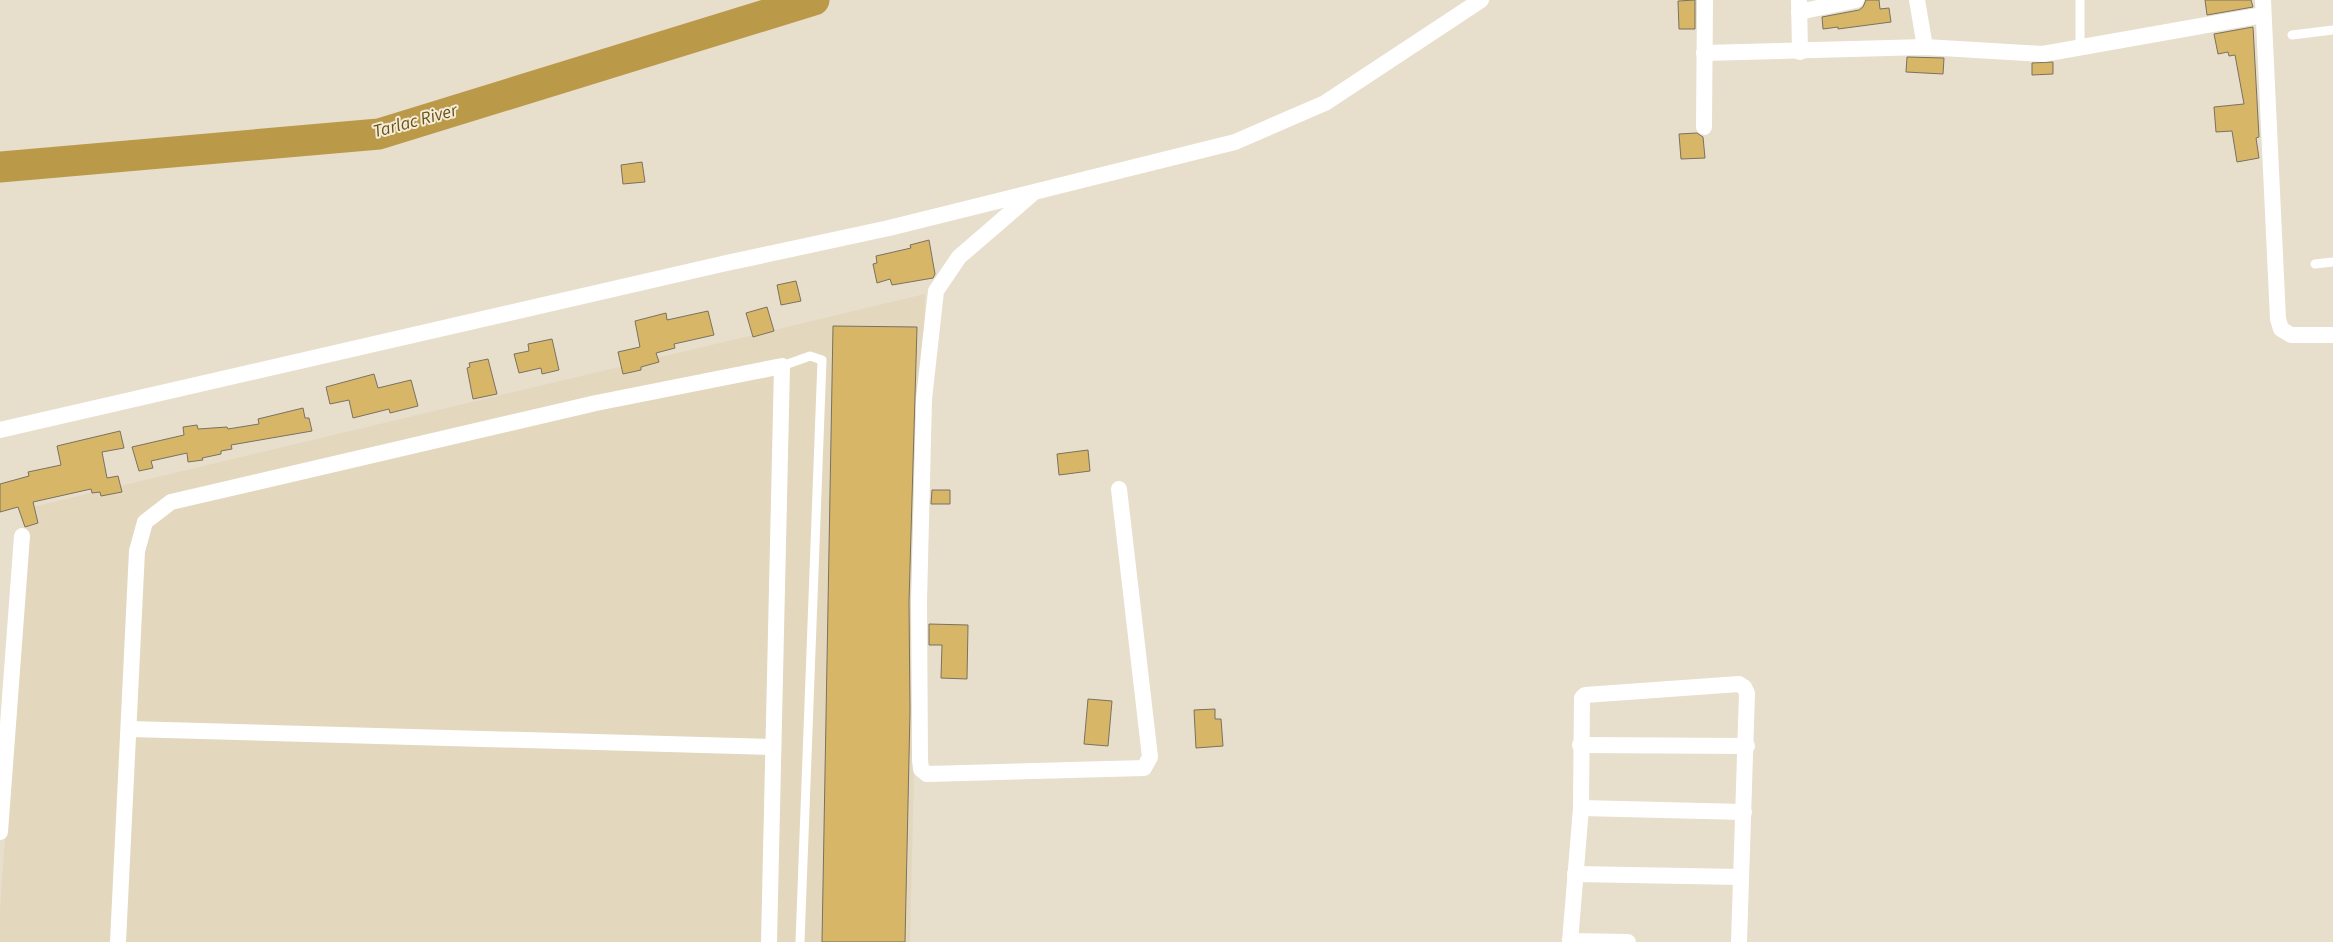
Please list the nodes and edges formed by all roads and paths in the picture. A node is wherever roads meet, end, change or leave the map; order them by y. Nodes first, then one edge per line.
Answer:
1 (1481, 0) edge
2 (1705, 0) edge
3 (1856, 0) edge
4 (1917, 0) edge
5 (2080, 0) edge
6 (1799, 6) edge
7 (2263, 8) edge
8 (2333, 30) edge
9 (2292, 35) dead end
10 (1925, 48) junction
11 (2080, 48) junction
12 (1800, 52) junction
13 (1704, 53) junction
14 (1704, 127) dead end
15 (1035, 191) junction
16 (2333, 262) edge
17 (2315, 264) dead end
18 (2333, 335) edge
19 (782, 366) junction
20 (0, 430) edge
21 (1119, 489) dead end
22 (22, 536) dead end
23 (129, 729) junction
24 (1580, 745) junction
25 (1746, 746) junction
26 (773, 747) junction
27 (1581, 808) junction
28 (1744, 812) junction
29 (0, 832) edge
30 (1575, 874) junction
31 (1741, 877) junction
32 (118, 942) edge
33 (769, 942) edge
34 (800, 942) edge
35 (1570, 942) edge
36 (1628, 942) edge
37 (1739, 942) edge

1 - 15 street
2 - 13 street
3 - 6 street
4 - 10 street
5 - 11 lane
6 - 12 street
7 - 11 street
7 - 18 street
8 - 9 lane
10 - 11 street
10 - 12 street
12 - 13 street
13 - 14 street
15 - 20 street
15 - 21 street
16 - 17 lane
19 - 23 street
19 - 26 street
19 - 34 lane
22 - 29 street
23 - 26 street
23 - 32 street
24 - 25 street
24 - 25 street
24 - 27 street
25 - 28 street
26 - 33 street
27 - 28 street
27 - 30 street
28 - 31 street
30 - 31 street
30 - 35 street
31 - 37 street
35 - 36 street

